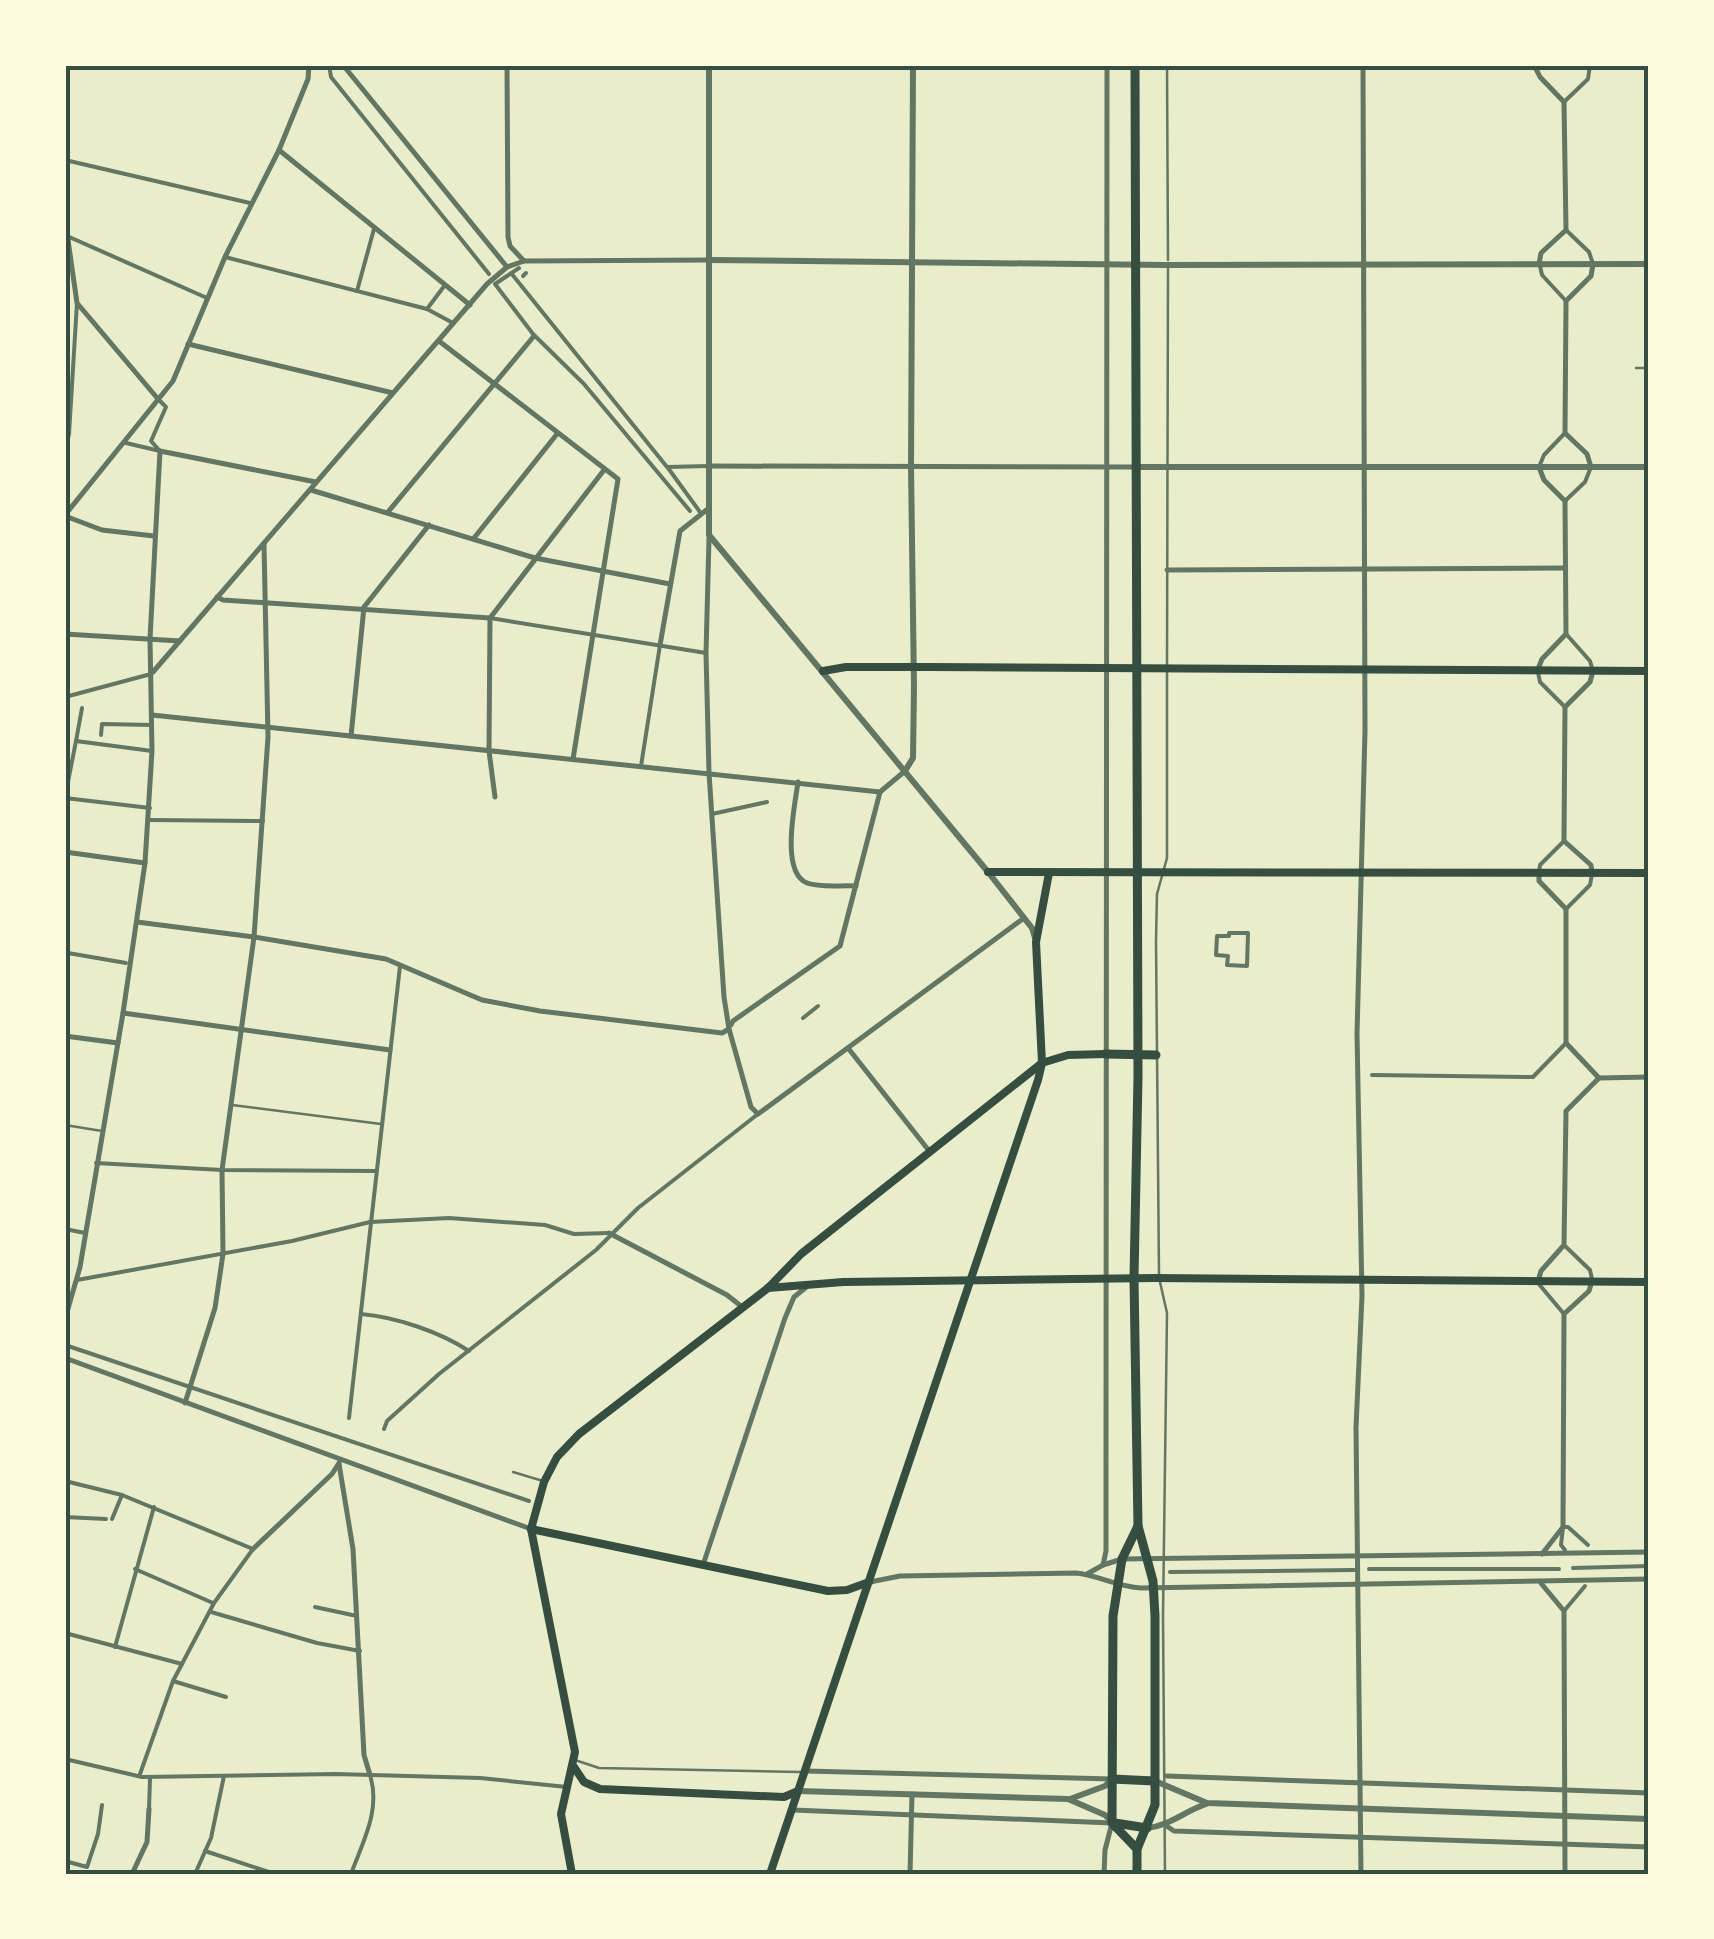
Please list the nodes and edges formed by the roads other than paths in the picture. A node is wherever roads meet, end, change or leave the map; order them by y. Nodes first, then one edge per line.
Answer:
1 (308, 65) edge
2 (343, 65) edge
3 (507, 65) edge
4 (709, 65) edge
5 (913, 65) edge
6 (1108, 65) edge
7 (1135, 65) edge
8 (1167, 65) edge
9 (1363, 65) edge
10 (1534, 65) edge
11 (1590, 65) edge
12 (330, 70) dead end
13 (1564, 102) junction
14 (279, 150) junction
15 (65, 160) edge
16 (253, 204) junction
17 (65, 219) edge
18 (374, 229) dead end
19 (1566, 230) junction
20 (67, 236) edge
21 (226, 257) junction
22 (709, 260) junction
23 (1540, 260) junction
24 (524, 262) junction
25 (912, 263) junction
26 (1108, 264) junction
27 (1362, 264) junction
28 (1593, 264) junction
29 (1649, 264) edge
30 (1135, 265) junction
31 (1168, 265) junction
32 (519, 268) dead end
33 (508, 269) junction
34 (65, 272) edge
35 (74, 272) junction
36 (490, 274) dead end
37 (446, 285) junction
38 (357, 291) junction
39 (207, 298) junction
40 (1566, 301) junction
41 (77, 304) junction
42 (470, 305) junction
43 (427, 309) junction
44 (454, 324) junction
45 (534, 336) junction
46 (439, 340) junction
47 (188, 344) junction
48 (1636, 368) dead end
49 (1649, 368) edge
50 (494, 384) junction
51 (393, 393) junction
52 (158, 399) junction
53 (1565, 432) junction
54 (557, 434) junction
55 (123, 442) junction
56 (65, 450) edge
57 (160, 451) junction
58 (709, 466) junction
59 (911, 466) junction
60 (667, 467) junction
61 (1108, 467) junction
62 (1134, 467) junction
63 (1167, 467) junction
64 (1363, 467) junction
65 (1539, 467) junction
66 (1591, 467) junction
67 (1649, 467) edge
68 (604, 470) junction
69 (316, 482) junction
70 (310, 490) junction
71 (1565, 502) junction
72 (709, 508) junction
73 (690, 511) dead end
74 (388, 512) junction
75 (700, 512) junction
76 (65, 515) edge
77 (429, 525) junction
78 (709, 535) junction
79 (154, 536) junction
80 (474, 538) junction
81 (264, 544) junction
82 (536, 558) junction
83 (1565, 568) junction
84 (604, 570) junction
85 (1167, 570) junction
86 (1365, 570) junction
87 (670, 584) junction
88 (218, 596) junction
89 (264, 601) junction
90 (364, 607) junction
91 (490, 618) junction
92 (65, 634) edge
93 (594, 634) junction
94 (1566, 634) junction
95 (150, 639) junction
96 (180, 641) junction
97 (660, 645) junction
98 (706, 653) junction
99 (914, 667) junction
100 (1107, 667) junction
101 (1136, 668) junction
102 (1167, 670) junction
103 (1364, 670) junction
104 (822, 671) junction
105 (1538, 671) junction
106 (1593, 671) junction
107 (1649, 671) edge
108 (151, 674) junction
109 (65, 697) edge
110 (1565, 706) junction
111 (82, 708) dead end
112 (152, 715) junction
113 (152, 725) junction
114 (269, 728) junction
115 (351, 736) junction
116 (100, 740) junction
117 (76, 741) junction
118 (489, 751) junction
119 (152, 752) junction
120 (574, 759) junction
121 (641, 766) junction
122 (905, 772) junction
123 (708, 773) junction
124 (798, 782) junction
125 (880, 792) junction
126 (494, 796) dead end
127 (65, 797) edge
128 (767, 802) dead end
129 (150, 808) junction
130 (712, 814) dead end
131 (148, 820) junction
132 (264, 821) junction
133 (1564, 841) junction
134 (65, 852) edge
135 (145, 862) junction
136 (988, 872) junction
137 (1137, 872) junction
138 (1165, 872) junction
139 (1050, 873) junction
140 (1106, 873) junction
141 (1363, 873) junction
142 (1592, 873) junction
143 (1649, 873) edge
144 (1538, 874) junction
145 (858, 886) junction
146 (1566, 909) junction
147 (1024, 918) junction
148 (137, 922) junction
149 (1248, 933) joint
150 (254, 937) junction
151 (1036, 942) junction
152 (126, 962) dead end
153 (401, 965) junction
154 (65, 971) edge
155 (818, 1006) dead end
156 (124, 1013) junction
157 (803, 1018) dead end
158 (729, 1029) junction
159 (241, 1030) junction
160 (65, 1036) edge
161 (118, 1043) junction
162 (1566, 1043) junction
163 (848, 1047) junction
164 (390, 1050) junction
165 (1105, 1054) junction
166 (1138, 1055) junction
167 (1156, 1056) junction
168 (1042, 1063) junction
169 (1372, 1075) dead end
170 (1649, 1076) edge
171 (1599, 1078) junction
172 (231, 1104) junction
173 (758, 1114) junction
174 (381, 1124) junction
175 (65, 1125) edge
176 (102, 1131) junction
177 (930, 1152) junction
178 (96, 1164) junction
179 (222, 1170) junction
180 (376, 1171) junction
181 (370, 1222) junction
182 (65, 1229) edge
183 (85, 1233) junction
184 (610, 1233) junction
185 (1564, 1245) junction
186 (222, 1254) junction
187 (1134, 1278) junction
188 (1159, 1278) junction
189 (1105, 1279) junction
190 (76, 1280) junction
191 (969, 1280) junction
192 (1362, 1280) junction
193 (1538, 1282) junction
194 (1592, 1282) junction
195 (1649, 1282) edge
196 (811, 1284) junction
197 (768, 1288) junction
198 (742, 1306) junction
199 (361, 1314) junction
200 (1564, 1314) junction
201 (65, 1319) edge
202 (65, 1344) edge
203 (469, 1351) junction
204 (65, 1358) edge
205 (190, 1386) junction
206 (184, 1403) junction
207 (349, 1418) dead end
208 (384, 1429) dead end
209 (339, 1465) junction
210 (513, 1472) dead end
211 (65, 1481) edge
212 (544, 1482) junction
213 (122, 1496) junction
214 (528, 1501) dead end
215 (154, 1507) junction
216 (65, 1517) edge
217 (1138, 1526) junction
218 (1562, 1526) junction
219 (531, 1529) junction
220 (1588, 1545) dead end
221 (254, 1549) junction
222 (1543, 1550) junction
223 (1565, 1550) dead end
224 (1649, 1552) edge
225 (1360, 1556) junction
226 (1148, 1558) junction
227 (1166, 1558) junction
228 (1122, 1559) junction
229 (1102, 1564) junction
230 (702, 1566) junction
231 (1649, 1566) edge
232 (1558, 1568) dead end
233 (1573, 1568) dead end
234 (135, 1569) junction
235 (1369, 1569) dead end
236 (1354, 1570) dead end
237 (1170, 1572) dead end
238 (1087, 1574) junction
239 (1649, 1579) edge
240 (869, 1582) junction
241 (1540, 1582) junction
242 (1360, 1583) junction
243 (1118, 1586) junction
244 (1585, 1586) dead end
245 (1158, 1587) junction
246 (214, 1603) junction
247 (316, 1607) dead end
248 (1564, 1610) junction
249 (211, 1612) junction
250 (358, 1616) junction
251 (65, 1633) edge
252 (115, 1647) junction
253 (360, 1650) junction
254 (182, 1664) junction
255 (173, 1681) junction
256 (226, 1697) dead end
257 (65, 1759) edge
258 (574, 1763) junction
259 (806, 1771) junction
260 (370, 1775) junction
261 (140, 1776) junction
262 (224, 1776) junction
263 (150, 1778) junction
264 (1112, 1779) junction
265 (1162, 1780) junction
266 (1361, 1784) junction
267 (567, 1787) junction
268 (798, 1791) junction
269 (1566, 1791) junction
270 (1649, 1793) edge
271 (912, 1794) junction
272 (784, 1797) junction
273 (1068, 1799) junction
274 (1207, 1804) junction
275 (102, 1805) dead end
276 (1361, 1809) junction
277 (149, 1810) joint
278 (791, 1810) junction
279 (912, 1816) junction
280 (1565, 1816) junction
281 (1649, 1819) edge
282 (1112, 1822) junction
283 (1165, 1825) junction
284 (1147, 1828) junction
285 (1361, 1837) junction
286 (1565, 1844) junction
287 (1649, 1847) edge
288 (1136, 1849) junction
289 (206, 1851) junction
290 (65, 1861) edge
291 (132, 1874) edge
292 (196, 1874) edge
293 (275, 1874) edge
294 (351, 1874) edge
295 (572, 1874) edge
296 (770, 1874) edge
297 (910, 1874) edge
298 (1104, 1874) edge
299 (1137, 1874) edge
300 (1165, 1874) edge
301 (1362, 1874) edge
302 (1565, 1874) edge

1 - 14 street
2 - 33 street
3 - 24 street
4 - 22 street
5 - 25 street
6 - 26 street
7 - 30 main road
8 - 31 lane
9 - 27 street
10 - 13 street
11 - 13 street
12 - 36 street
13 - 19 street
14 - 16 street
14 - 37 street
15 - 16 street
16 - 21 street
17 - 20 street
18 - 38 street
19 - 23 street
19 - 28 street
20 - 35 street
20 - 39 street
21 - 38 street
21 - 39 street
22 - 24 street
22 - 25 street
22 - 58 street
23 - 27 street
23 - 28 street
23 - 40 street
24 - 33 street
25 - 26 street
25 - 59 street
26 - 30 street
26 - 61 street
27 - 31 street
27 - 64 street
28 - 29 street
28 - 40 street
30 - 31 street
30 - 62 main road
31 - 63 lane
32 - 33 street
33 - 42 street
33 - 45 street
33 - 60 street
34 - 35 street
35 - 41 street
37 - 42 street
37 - 43 street
38 - 43 street
39 - 47 street
40 - 53 street
41 - 52 street
41 - 56 street
42 - 44 street
43 - 44 street
44 - 46 street
45 - 50 street
45 - 73 street
46 - 50 street
46 - 51 street
47 - 51 street
47 - 52 street
48 - 49 lane
50 - 54 street
50 - 74 street
51 - 69 street
52 - 55 street
52 - 57 street
53 - 65 street
53 - 66 street
54 - 68 street
54 - 80 street
55 - 57 street
55 - 76 street
57 - 69 street
57 - 79 street
58 - 59 street
58 - 60 street
58 - 72 street
59 - 61 street
59 - 99 street
60 - 75 street
61 - 62 street
61 - 100 street
62 - 63 street
62 - 101 main road
63 - 64 street
63 - 85 lane
64 - 65 street
64 - 86 street
65 - 66 street
65 - 71 street
66 - 67 street
66 - 71 street
68 - 82 street
68 - 84 street
69 - 70 street
70 - 74 street
70 - 81 street
71 - 83 street
72 - 75 street
72 - 78 street
74 - 77 street
75 - 87 street
76 - 79 street
77 - 80 street
77 - 90 street
78 - 98 street
78 - 104 street
79 - 95 street
80 - 82 street
81 - 88 street
81 - 89 street
82 - 84 street
82 - 91 street
83 - 86 street
83 - 94 street
84 - 87 street
84 - 93 street
85 - 86 street
85 - 102 lane
86 - 103 street
87 - 97 street
88 - 89 street
88 - 96 street
89 - 90 street
89 - 114 street
90 - 91 street
90 - 115 street
91 - 93 street
91 - 118 street
92 - 95 street
93 - 97 street
93 - 120 street
94 - 105 street
94 - 106 street
95 - 96 street
95 - 108 street
96 - 108 street
97 - 98 street
97 - 121 street
98 - 123 street
99 - 100 main road
99 - 104 main road
99 - 122 street
100 - 101 main road
100 - 140 street
101 - 102 main road
101 - 137 main road
102 - 103 main road
102 - 138 lane
103 - 105 main road
103 - 141 street
104 - 122 street
105 - 106 main road
105 - 110 street
106 - 107 main road
106 - 110 street
108 - 109 street
108 - 112 street
110 - 133 street
111 - 117 street
112 - 113 street
112 - 114 street
113 - 116 street
113 - 119 street
114 - 115 street
114 - 132 street
115 - 118 street
116 - 117 street
116 - 119 street
117 - 127 street
118 - 120 street
118 - 126 street
119 - 129 street
120 - 121 street
121 - 123 street
122 - 125 street
122 - 136 street
123 - 124 street
123 - 158 street
124 - 125 street
124 - 145 street
125 - 145 street
127 - 129 street
128 - 130 street
129 - 131 street
131 - 132 street
131 - 135 street
132 - 150 street
133 - 142 street
133 - 144 street
134 - 135 street
135 - 148 street
136 - 139 main road
136 - 147 street
137 - 138 main road
137 - 140 main road
137 - 166 main road
138 - 141 main road
138 - 167 lane
139 - 140 main road
139 - 151 main road
140 - 165 street
141 - 144 main road
141 - 192 street
142 - 143 main road
142 - 144 main road
142 - 146 street
144 - 146 street
145 - 158 street
146 - 162 street
147 - 151 street
147 - 163 street
148 - 150 street
148 - 156 street
149 - 149 street
150 - 153 street
150 - 159 street
151 - 168 main road
152 - 154 street
153 - 158 street
153 - 164 street
155 - 157 street
156 - 159 street
156 - 161 street
158 - 173 street
159 - 164 street
159 - 172 street
160 - 161 street
161 - 176 street
162 - 169 street
162 - 171 street
163 - 173 street
163 - 177 street
164 - 174 street
165 - 166 main road
165 - 168 main road
165 - 189 street
166 - 167 main road
166 - 187 main road
167 - 188 lane
168 - 177 main road
168 - 191 main road
170 - 171 street
171 - 185 street
172 - 174 lane
172 - 179 street
173 - 184 street
174 - 180 street
175 - 176 lane
176 - 178 street
177 - 197 main road
178 - 179 street
178 - 183 street
179 - 180 street
179 - 186 street
180 - 181 street
181 - 184 street
181 - 186 street
181 - 199 street
182 - 183 street
183 - 190 street
184 - 198 street
184 - 203 street
185 - 193 street
185 - 194 street
186 - 190 street
186 - 205 street
187 - 188 main road
187 - 189 main road
187 - 217 main road
188 - 192 main road
188 - 227 lane
189 - 191 main road
189 - 229 street
190 - 201 street
191 - 196 main road
191 - 240 main road
192 - 193 main road
192 - 225 street
193 - 194 main road
193 - 200 street
194 - 195 main road
194 - 200 street
196 - 197 main road
196 - 230 street
197 - 198 main road
198 - 212 main road
199 - 203 street
199 - 207 street
200 - 218 street
202 - 205 street
203 - 208 street
204 - 206 street
205 - 206 street
205 - 214 street
206 - 209 street
209 - 219 street
209 - 221 street
209 - 250 street
210 - 212 lane
211 - 213 street
212 - 219 main road
213 - 215 street
213 - 216 street
215 - 221 street
215 - 234 street
217 - 226 main road
217 - 228 main road
218 - 220 street
218 - 222 street
218 - 223 street
219 - 230 main road
219 - 258 main road
221 - 246 street
222 - 224 street
222 - 225 street
225 - 227 street
225 - 242 street
226 - 227 street
226 - 228 street
226 - 245 main road
227 - 245 lane
228 - 229 street
228 - 243 main road
229 - 238 street
230 - 240 main road
231 - 233 street
232 - 235 street
234 - 246 street
234 - 252 street
236 - 237 street
238 - 240 street
238 - 243 street
239 - 241 street
240 - 259 main road
241 - 242 street
241 - 248 street
242 - 245 street
242 - 266 street
243 - 245 street
243 - 264 main road
244 - 248 street
245 - 265 main road
246 - 249 street
247 - 250 street
248 - 269 street
249 - 253 street
249 - 254 street
250 - 253 street
251 - 252 street
252 - 254 street
253 - 260 street
254 - 255 street
255 - 256 street
255 - 261 street
257 - 261 street
258 - 259 lane
258 - 267 main road
258 - 272 main road
259 - 264 street
259 - 268 main road
260 - 262 street
260 - 267 street
260 - 294 street
261 - 263 street
262 - 263 street
262 - 289 street
263 - 277 street
264 - 265 main road
264 - 273 street
264 - 282 main road
265 - 266 street
265 - 274 street
265 - 283 lane
265 - 284 main road
266 - 269 street
266 - 276 street
267 - 295 main road
268 - 271 street
268 - 272 main road
268 - 278 main road
269 - 270 street
269 - 280 street
271 - 273 street
271 - 279 street
272 - 278 main road
273 - 282 street
274 - 276 street
274 - 283 street
275 - 290 street
276 - 280 street
276 - 285 street
277 - 291 street
278 - 279 street
278 - 296 main road
279 - 282 street
279 - 297 street
280 - 281 street
280 - 286 street
282 - 284 main road
282 - 288 main road
282 - 298 street
283 - 284 street
283 - 285 street
283 - 300 lane
284 - 288 main road
285 - 286 street
285 - 301 street
286 - 287 street
286 - 302 street
288 - 299 main road
289 - 292 street
289 - 293 street

